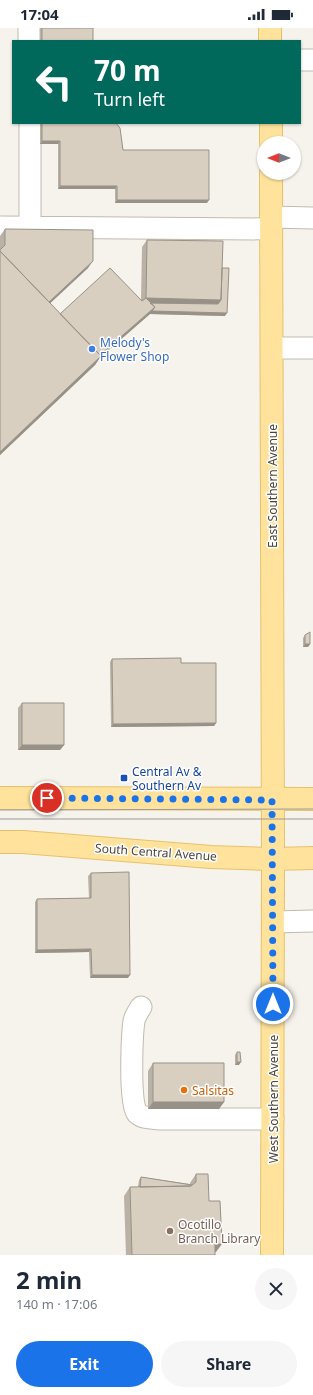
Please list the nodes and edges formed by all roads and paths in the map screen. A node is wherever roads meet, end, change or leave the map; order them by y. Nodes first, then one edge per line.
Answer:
1 (29, 28) edge
2 (270, 28) edge
3 (29, 40) edge
4 (270, 40) edge
5 (301, 60) edge
6 (313, 60) edge
7 (30, 124) edge
8 (271, 124) edge
9 (271, 136) edge
10 (271, 180) edge
11 (313, 218) edge
12 (271, 223) junction
13 (0, 227) edge
14 (30, 227) junction
15 (272, 348) junction
16 (313, 348) edge
17 (0, 798) edge
18 (313, 799) edge
19 (272, 800) junction
20 (0, 842) edge
21 (313, 858) edge
22 (273, 859) junction
23 (313, 921) edge
24 (273, 922) junction
25 (141, 1007) dead end
26 (272, 1119) junction
27 (272, 1255) edge

1 - 3 street
2 - 4 main road
5 - 6 street
7 - 14 street
8 - 9 main road
10 - 12 main road, East Southern Avenue
11 - 12 street
12 - 14 street
12 - 15 main road, East Southern Avenue
13 - 14 street
15 - 16 street
15 - 19 main road, East Southern Avenue
17 - 19 main road
18 - 19 main road
19 - 22 main road, West Southern Avenue
20 - 22 main road, South Central Avenue
21 - 22 main road, South Central Avenue
22 - 24 main road, West Southern Avenue
23 - 24 street
24 - 26 main road, West Southern Avenue
25 - 26 street
26 - 27 main road, West Southern Avenue

